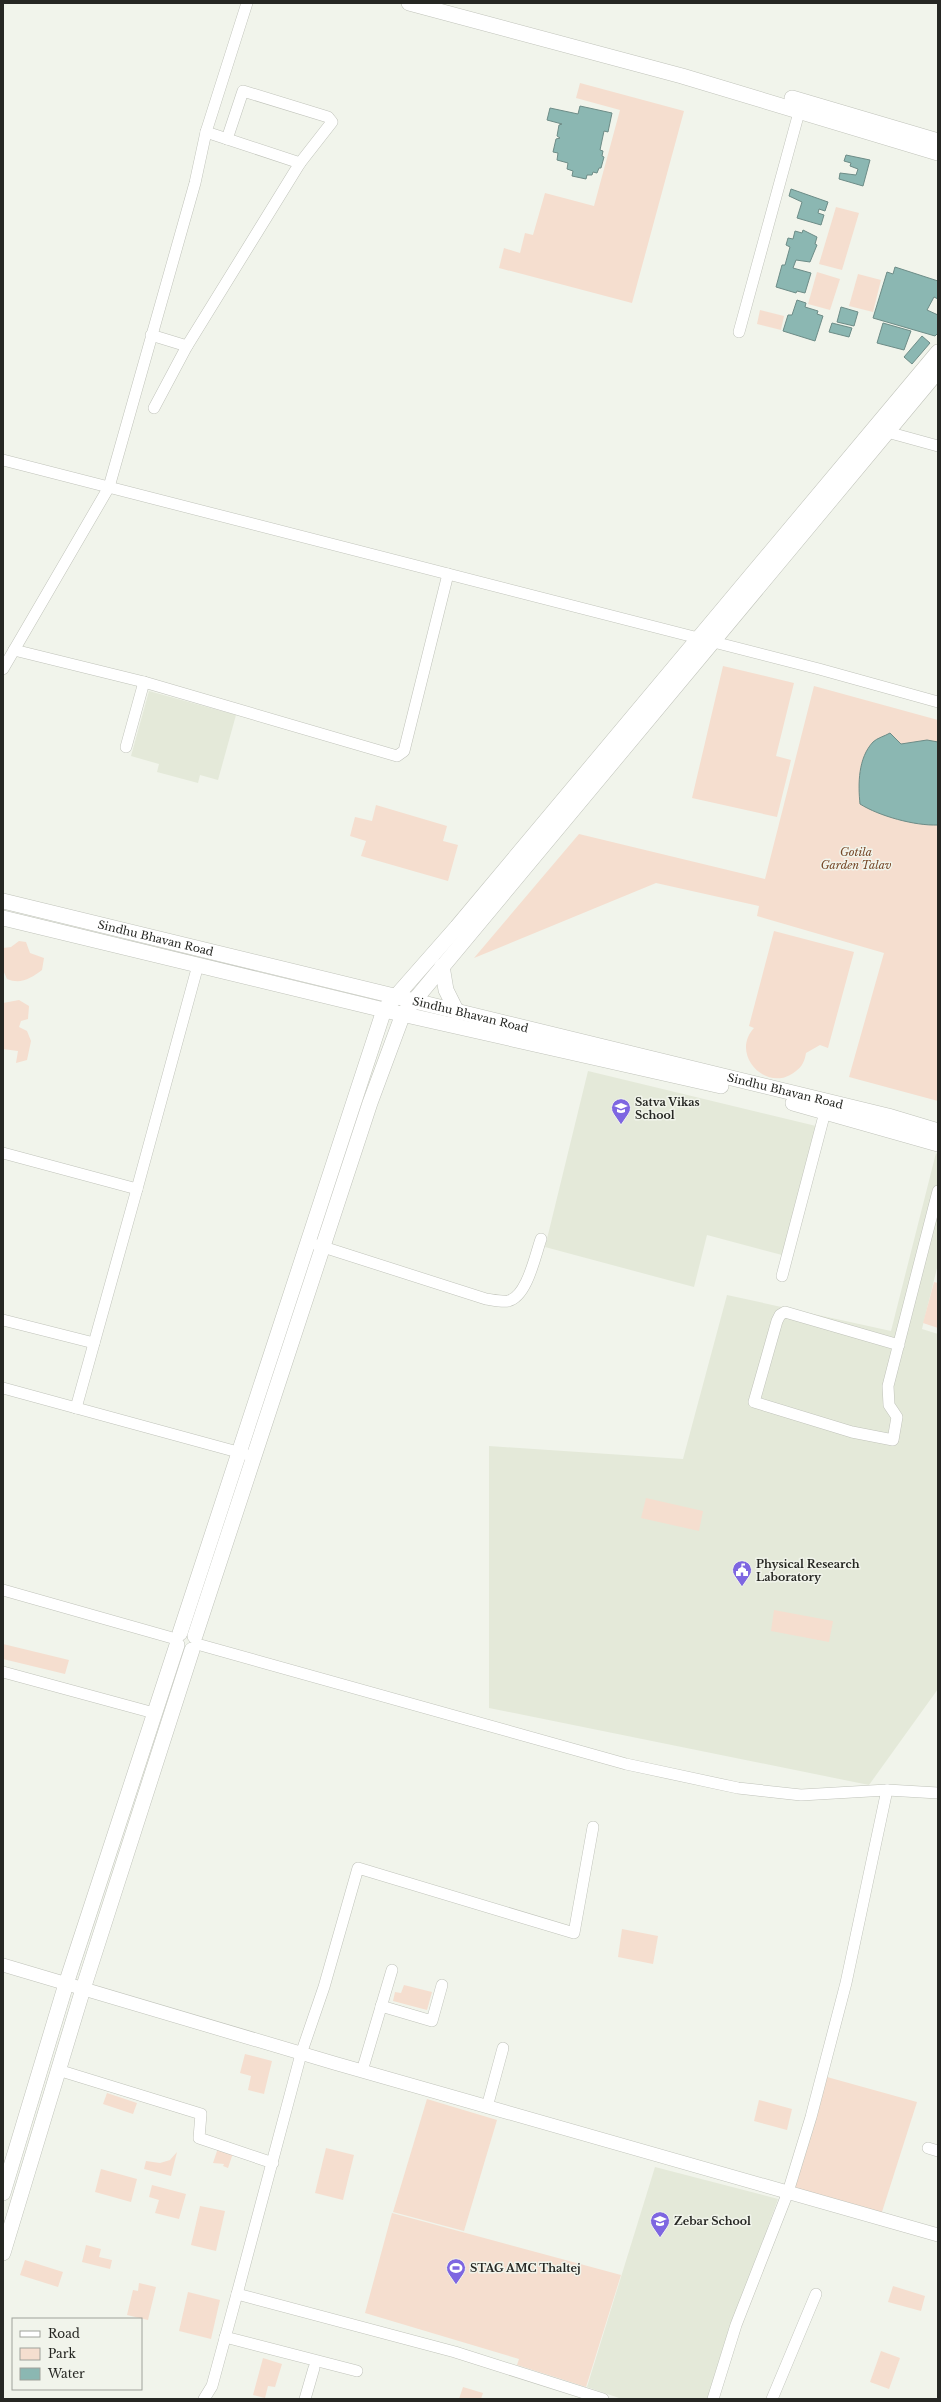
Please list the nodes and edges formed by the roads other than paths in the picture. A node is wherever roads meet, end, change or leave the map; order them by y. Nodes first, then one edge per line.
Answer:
1 (247, 3) edge
2 (409, 3) edge
3 (442, 3) edge
4 (801, 106) junction
5 (206, 132) junction
6 (228, 139) junction
7 (938, 141) edge
8 (938, 153) edge
9 (300, 163) junction
10 (739, 332) dead end
11 (151, 335) junction
12 (187, 346) junction
13 (938, 352) edge
14 (938, 371) edge
15 (154, 408) dead end
16 (887, 432) junction
17 (938, 446) edge
18 (3, 460) edge
19 (109, 487) junction
20 (448, 574) junction
21 (705, 642) junction
22 (14, 650) junction
23 (3, 669) edge
24 (144, 682) junction
25 (938, 702) edge
26 (126, 747) dead end
27 (3, 901) edge
28 (3, 918) edge
29 (198, 965) junction
30 (442, 966) junction
31 (395, 997) junction
32 (412, 1000) junction
33 (384, 1010) junction
34 (457, 1012) junction
35 (402, 1014) junction
36 (825, 1112) junction
37 (938, 1131) edge
38 (938, 1144) edge
39 (3, 1153) edge
40 (137, 1189) junction
41 (938, 1191) edge
42 (541, 1239) dead end
43 (307, 1241) junction
44 (323, 1247) junction
45 (782, 1276) dead end
46 (3, 1320) edge
47 (94, 1343) junction
48 (899, 1344) junction
49 (3, 1388) edge
50 (76, 1408) junction
51 (238, 1452) junction
52 (255, 1457) junction
53 (3, 1590) edge
54 (178, 1639) junction
55 (195, 1643) junction
56 (3, 1672) edge
57 (154, 1713) junction
58 (887, 1790) junction
59 (938, 1793) edge
60 (593, 1827) dead end
61 (3, 1966) edge
62 (392, 1970) dead end
63 (66, 1984) junction
64 (442, 1985) dead end
65 (83, 1989) junction
66 (381, 2006) junction
67 (503, 2048) dead end
68 (301, 2054) junction
69 (58, 2070) junction
70 (362, 2071) junction
71 (487, 2107) junction
72 (273, 2163) junction
73 (788, 2192) junction
74 (3, 2193) edge
75 (7, 2225) edge
76 (938, 2234) edge
77 (3, 2253) edge
78 (237, 2294) junction
79 (816, 2294) dead end
80 (225, 2337) junction
81 (314, 2368) dead end
82 (357, 2370) dead end
83 (204, 2399) edge
84 (306, 2399) edge
85 (603, 2399) edge
86 (713, 2399) edge
87 (772, 2399) edge

1 - 5 street
2 - 4 main road
3 - 4 main road
4 - 7 main road
4 - 8 main road
4 - 10 street
5 - 6 street
5 - 11 street
6 - 9 street
6 - 9 street
9 - 12 street
11 - 12 street
11 - 19 street
12 - 15 street
13 - 21 main road
14 - 16 main road
16 - 17 street
16 - 21 main road
18 - 19 street
19 - 20 street
19 - 22 street
20 - 21 street
20 - 24 street
21 - 25 street
21 - 30 main road
21 - 31 main road
22 - 23 street
22 - 24 street
24 - 26 street
27 - 31 main road, Sindhu Bhavan Road
28 - 29 main road, Sindhu Bhavan Road
29 - 33 main road, Sindhu Bhavan Road
29 - 40 street
30 - 32 main road
30 - 34 main road
31 - 32 main road, Sindhu Bhavan Road
31 - 33 main road
32 - 34 main road, Sindhu Bhavan Road
32 - 35 main road
33 - 35 main road, Sindhu Bhavan Road
33 - 43 main road
34 - 37 main road, Sindhu Bhavan Road
35 - 36 main road, Sindhu Bhavan Road
35 - 44 main road
36 - 38 main road, Sindhu Bhavan Road
36 - 45 street
39 - 40 street
40 - 47 street
41 - 48 street
42 - 44 street
43 - 44 street
43 - 51 main road
44 - 52 main road
46 - 47 street
47 - 50 street
48 - 48 street
49 - 50 street
50 - 51 street
51 - 52 street
51 - 54 main road
52 - 55 main road
53 - 54 street
54 - 55 main road
54 - 57 main road
55 - 58 street
55 - 65 main road
56 - 57 street
57 - 63 main road
58 - 59 street
58 - 73 street
60 - 68 street
61 - 63 street
62 - 66 street
63 - 65 street
63 - 74 main road
64 - 66 street
65 - 68 street
65 - 69 main road
66 - 70 street
67 - 71 street
68 - 70 street
68 - 72 street
69 - 72 street
69 - 75 main road
70 - 71 street
71 - 73 street
72 - 78 street
73 - 76 street
73 - 86 street
75 - 77 main road
78 - 80 street
78 - 85 street
79 - 87 street
80 - 82 street
80 - 83 street
81 - 84 street

